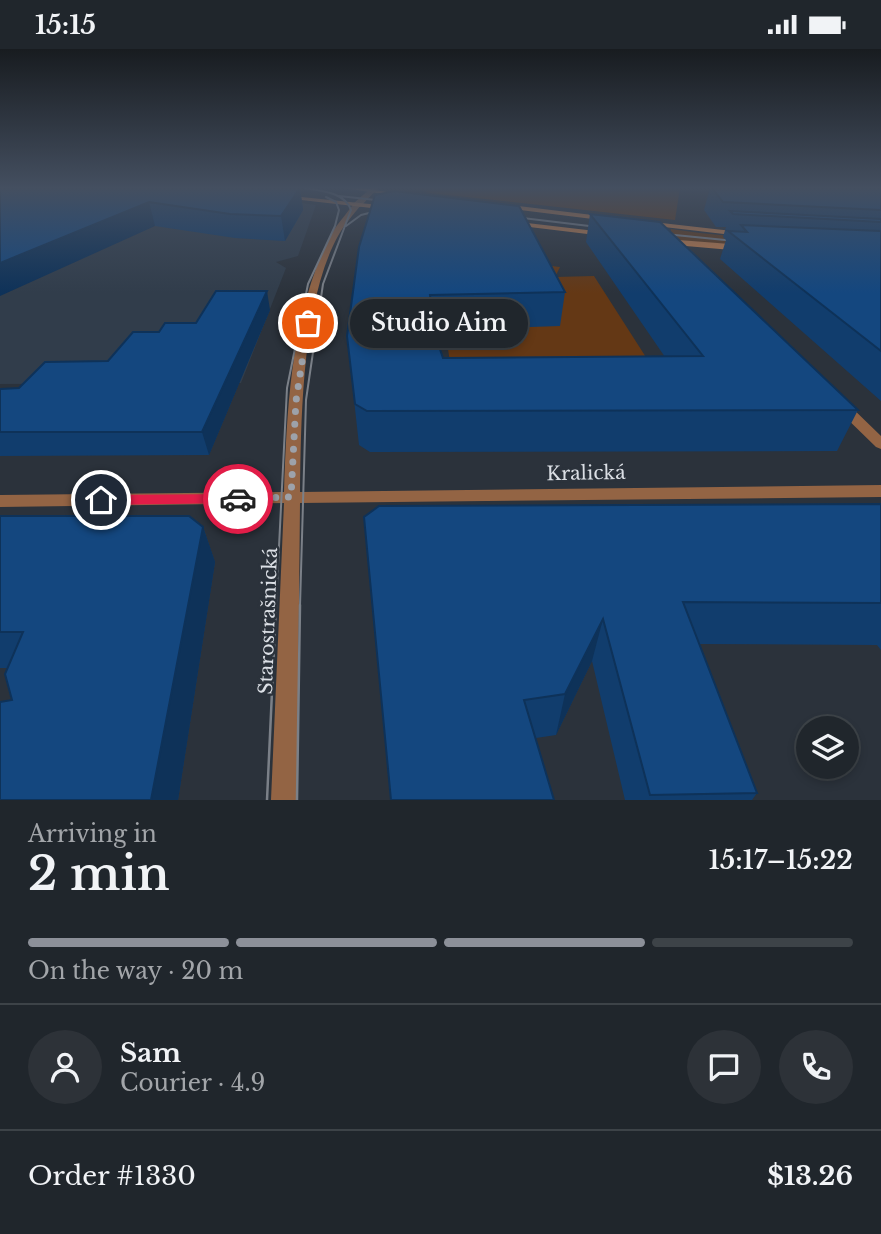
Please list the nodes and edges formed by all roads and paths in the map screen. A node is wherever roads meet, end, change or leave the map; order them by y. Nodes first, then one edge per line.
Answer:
1 (344, 223) edge
2 (513, 223) edge
3 (643, 223) edge
4 (609, 235) edge
5 (746, 235) edge
6 (662, 241) edge
7 (675, 243) junction
8 (757, 249) edge
9 (685, 252) edge
10 (832, 396) edge
11 (881, 444) edge
12 (881, 491) edge
13 (291, 497) junction
14 (0, 501) edge
15 (284, 800) edge

1 - 13 street, Starostrašnická
2 - 4 main road
3 - 5 main road
6 - 7 main road
7 - 8 main road
7 - 9 street
10 - 11 street
12 - 13 street, Kralická
13 - 14 street, Kralická
13 - 15 street, Starostrašnická

